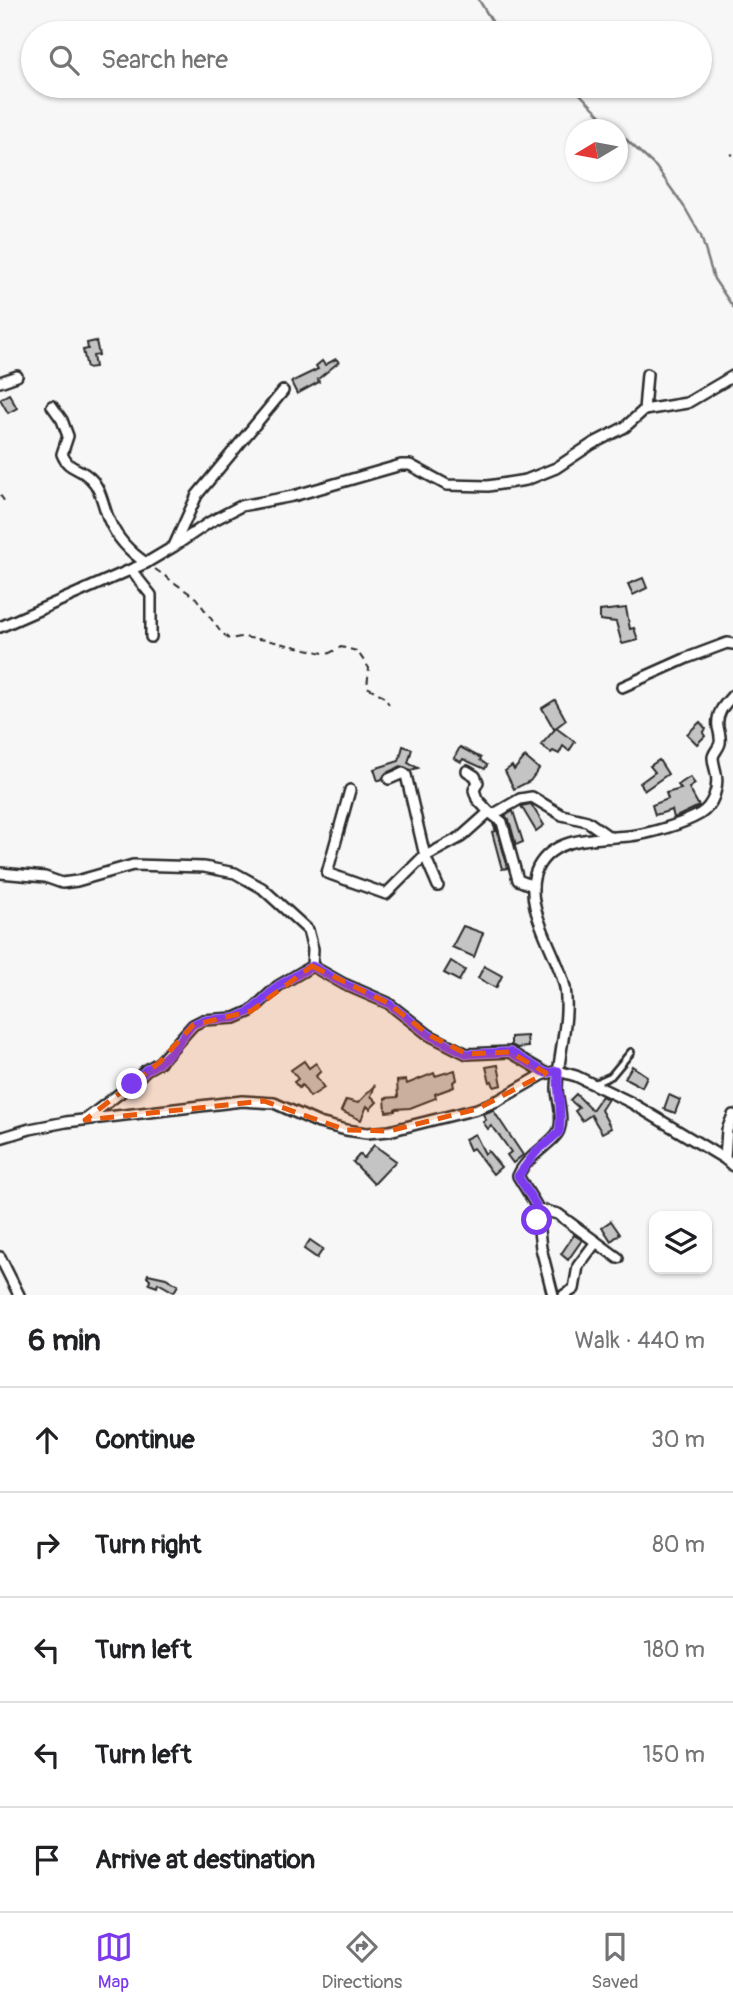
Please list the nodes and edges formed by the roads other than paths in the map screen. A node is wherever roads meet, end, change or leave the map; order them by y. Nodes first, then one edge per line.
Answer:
1 (647, 374) dead end
2 (17, 376) dead end
3 (733, 376) edge
4 (0, 382) edge
5 (283, 391) dead end
6 (52, 406) dead end
7 (645, 410) junction
8 (173, 547) junction
9 (146, 563) junction
10 (131, 570) junction
11 (0, 627) edge
12 (151, 638) dead end
13 (733, 644) edge
14 (622, 687) dead end
15 (733, 695) edge
16 (467, 771) dead end
17 (388, 779) dead end
18 (350, 790) dead end
19 (492, 813) junction
20 (608, 836) junction
21 (425, 856) junction
22 (0, 873) edge
23 (438, 886) dead end
24 (533, 887) junction
25 (312, 966) junction
26 (631, 1052) dead end
27 (558, 1071) junction
28 (546, 1073) junction
29 (593, 1084) junction
30 (733, 1115) edge
31 (85, 1120) junction
32 (0, 1138) edge
33 (728, 1152) edge
34 (733, 1166) edge
35 (537, 1209) junction
36 (596, 1242) junction
37 (0, 1257) edge
38 (618, 1258) dead end
39 (19, 1295) edge
40 (553, 1295) edge
41 (564, 1295) edge

1 - 7 street
2 - 4 street
3 - 7 street
5 - 8 street
6 - 9 street
7 - 8 street
8 - 9 street
9 - 10 street
10 - 11 street
10 - 12 street
13 - 14 street
15 - 20 street
16 - 19 street
17 - 21 street
18 - 21 street
19 - 20 street
19 - 21 street
19 - 24 street
20 - 24 street
21 - 23 street
22 - 25 street
24 - 27 street
25 - 28 street
25 - 31 street
26 - 29 lane
27 - 28 street
27 - 29 street
27 - 35 street
28 - 31 street
29 - 33 street
30 - 33 street
31 - 32 street
33 - 34 street
35 - 36 street
35 - 40 street
36 - 38 street
36 - 41 street
37 - 39 street

